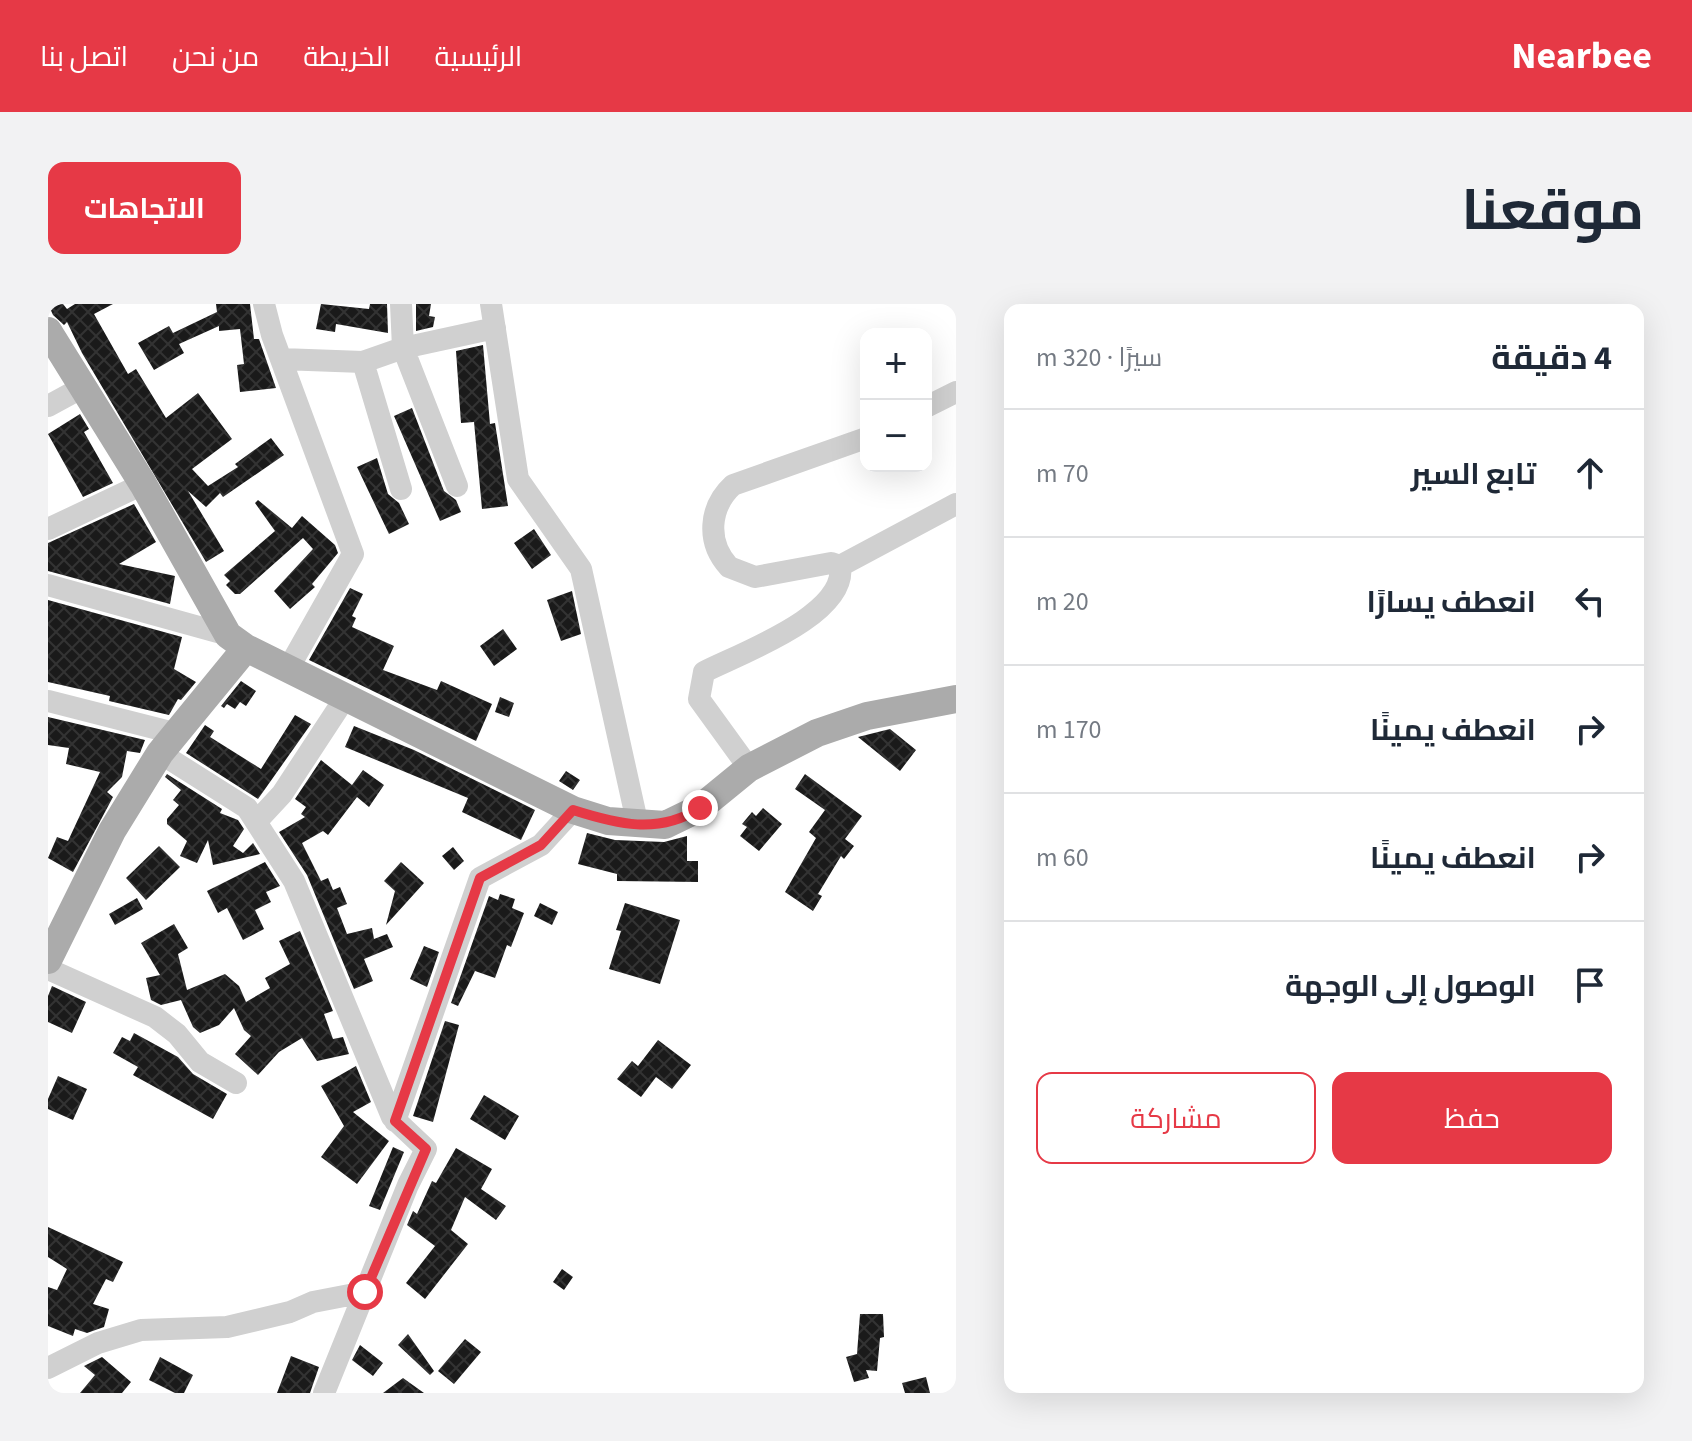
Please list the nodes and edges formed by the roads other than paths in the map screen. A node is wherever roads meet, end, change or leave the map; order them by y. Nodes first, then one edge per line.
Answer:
1 (401, 304) edge
2 (491, 304) edge
3 (267, 306) edge
4 (495, 328) junction
5 (48, 331) edge
6 (403, 348) junction
7 (281, 359) junction
8 (363, 362) junction
9 (83, 387) junction
10 (956, 392) edge
11 (932, 404) edge
12 (48, 406) edge
13 (860, 440) edge
14 (143, 484) junction
15 (457, 486) dead end
16 (401, 489) dead end
17 (956, 504) edge
18 (48, 529) edge
19 (840, 566) junction
20 (48, 585) edge
21 (237, 642) junction
22 (288, 669) junction
23 (345, 698) junction
24 (956, 699) edge
25 (48, 701) edge
26 (167, 743) junction
27 (749, 768) junction
28 (573, 810) junction
29 (256, 822) junction
30 (638, 826) junction
31 (48, 960) edge
32 (48, 969) edge
33 (236, 1083) dead end
34 (395, 1121) junction
35 (365, 1292) junction
36 (48, 1368) edge
37 (324, 1393) edge

1 - 6 street
2 - 4 street
3 - 7 street
4 - 6 street
4 - 30 street
5 - 9 main road
6 - 8 street
6 - 15 street
7 - 8 street
7 - 22 street
8 - 16 street
9 - 12 street
9 - 14 main road
10 - 11 street
13 - 19 street
14 - 18 street
14 - 21 main road
17 - 19 street
19 - 27 street
20 - 21 street
21 - 22 main road
21 - 26 main road
22 - 23 main road
23 - 28 main road
23 - 29 street
24 - 27 main road
25 - 26 street
26 - 29 street
26 - 31 main road
27 - 30 main road
28 - 30 main road
28 - 34 street
29 - 34 street
32 - 33 street
34 - 35 street
35 - 36 street
35 - 37 street

